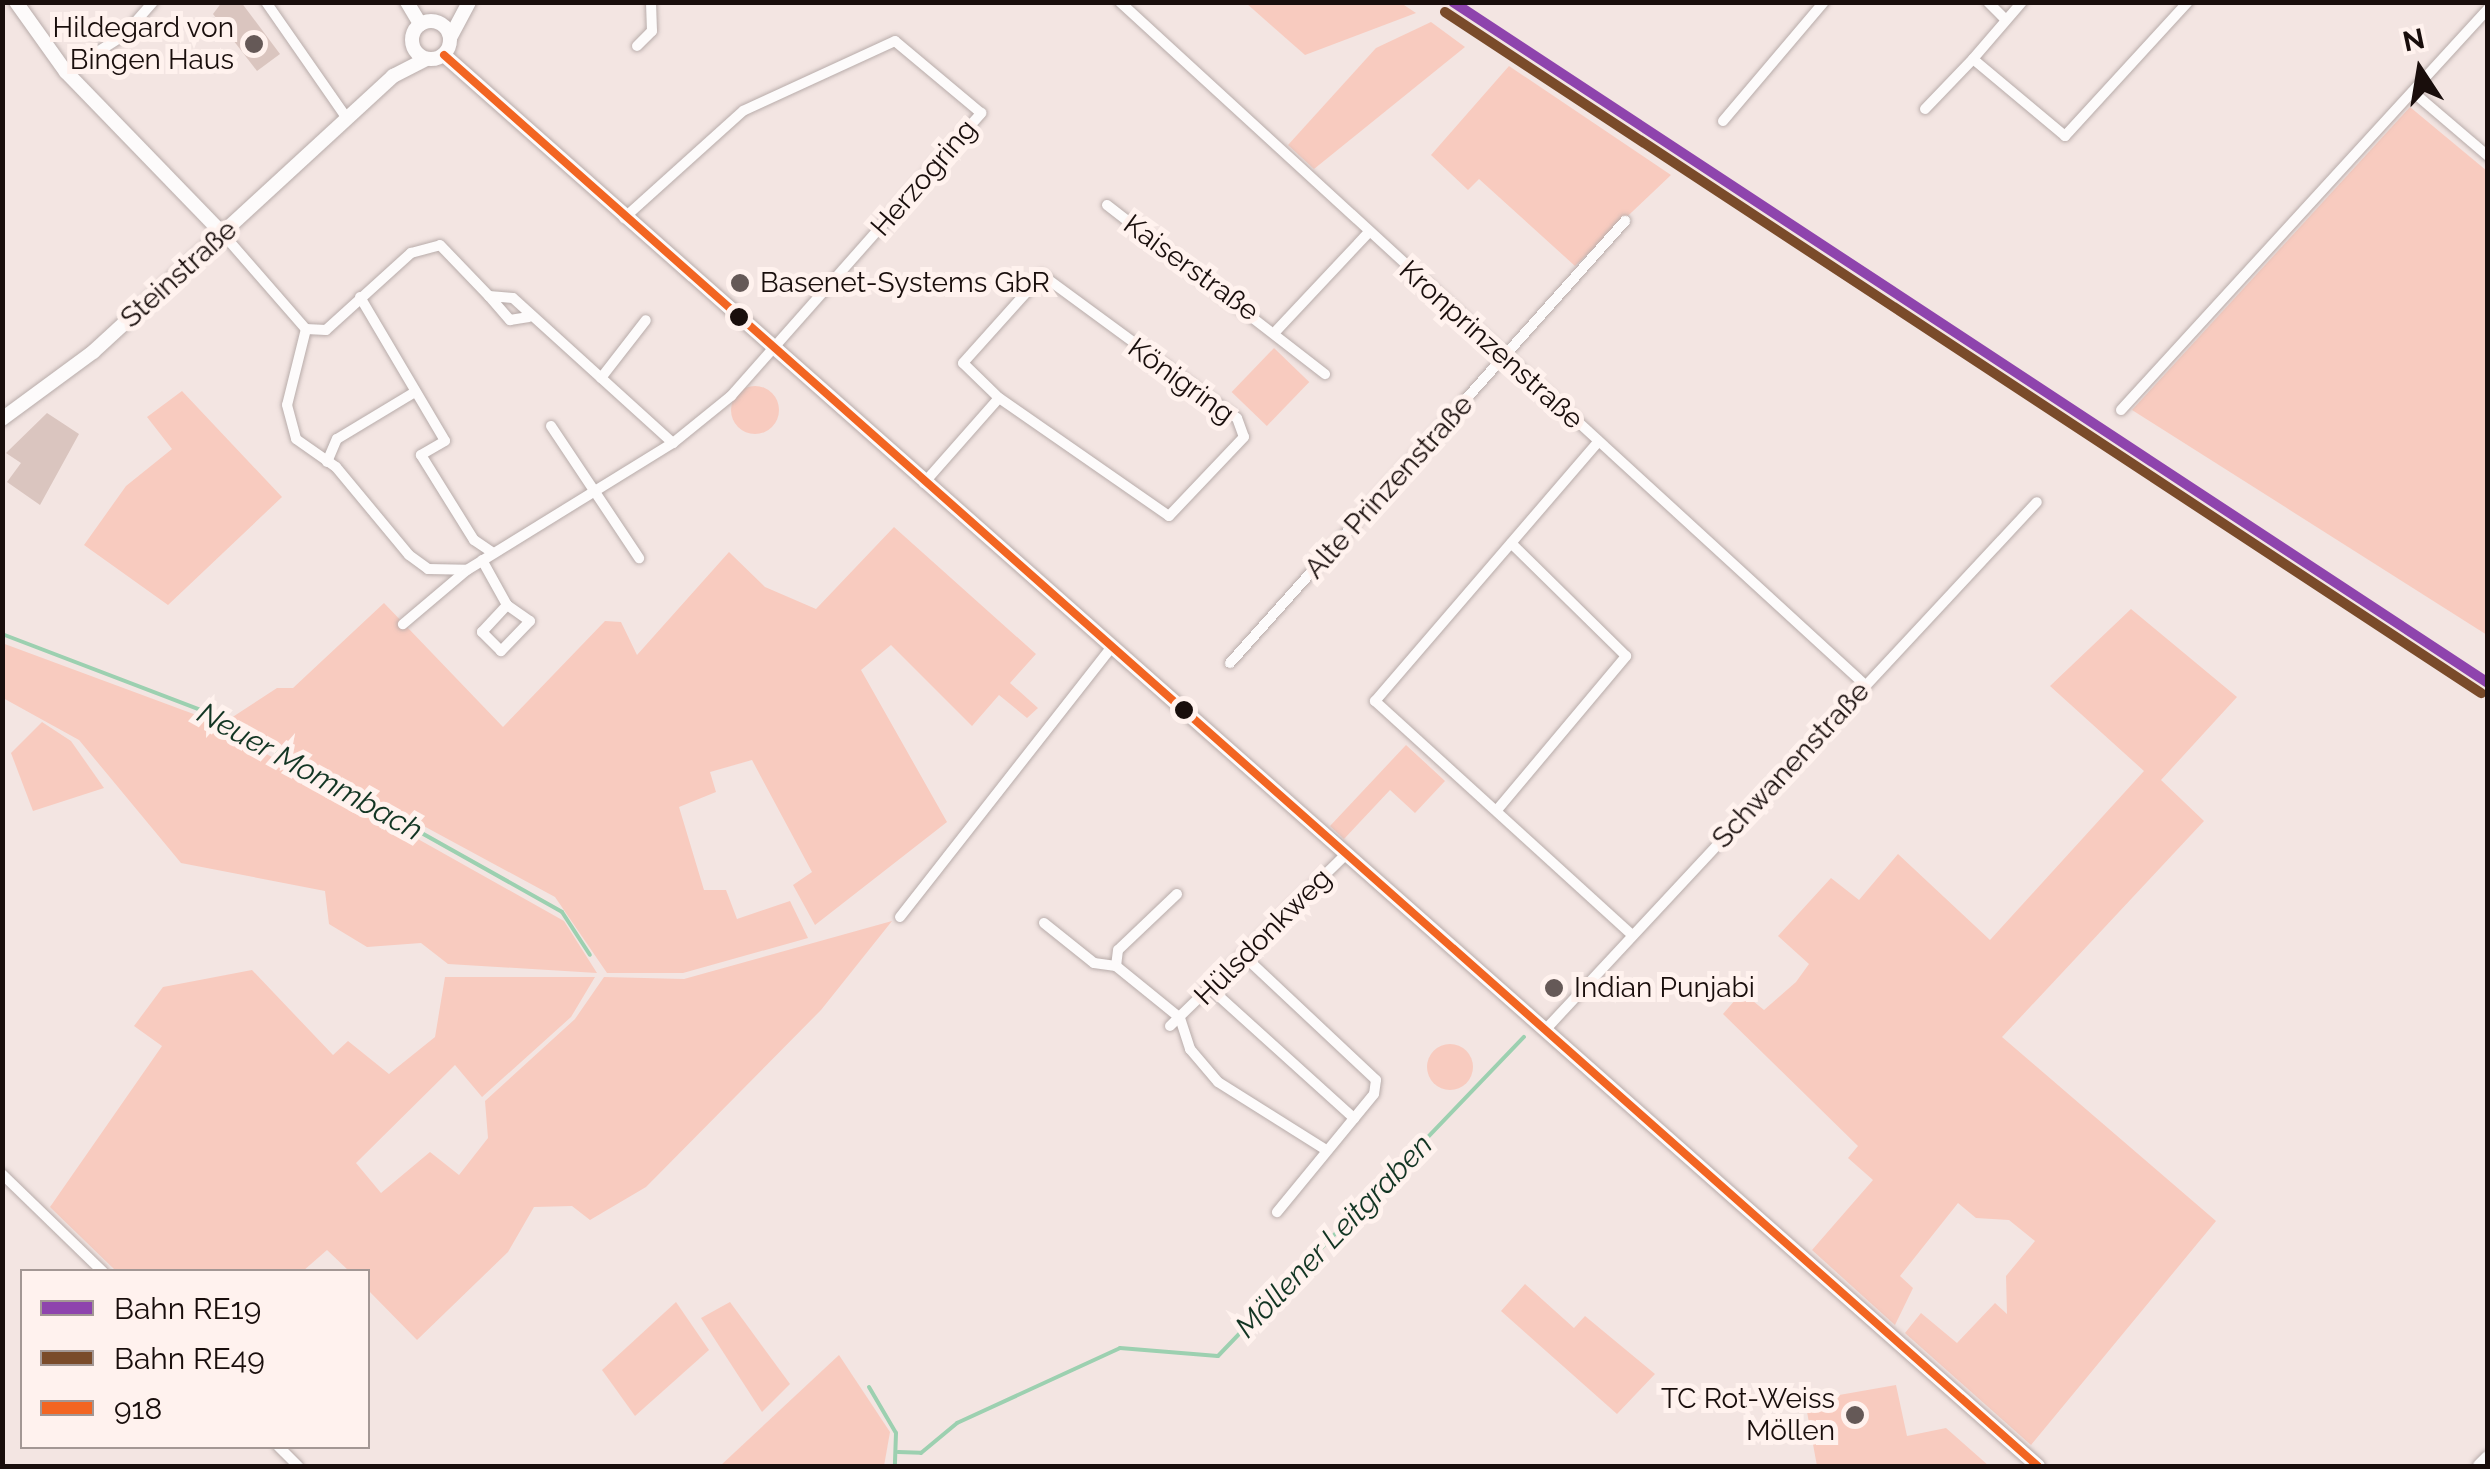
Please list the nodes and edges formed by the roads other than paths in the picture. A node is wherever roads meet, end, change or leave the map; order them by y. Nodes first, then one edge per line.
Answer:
1 (16, 2) edge
2 (154, 2) edge
3 (266, 2) edge
4 (407, 2) edge
5 (650, 2) edge
6 (1120, 2) edge
7 (1988, 2) edge
8 (2022, 2) edge
9 (2188, 2) edge
10 (1817, 5) edge
11 (466, 6) edge
12 (2488, 9) edge
13 (2006, 20) junction
14 (439, 22) junction
15 (420, 24) junction
16 (451, 38) junction
17 (413, 46) junction
18 (637, 46) dead end
19 (444, 55) junction
20 (1973, 58) junction
21 (426, 59) junction
22 (66, 72) junction
23 (393, 76) junction
24 (2413, 92) junction
25 (1926, 109) dead end
26 (346, 118) junction
27 (1723, 121) dead end
28 (2488, 156) edge
29 (1106, 205) dead end
30 (624, 218) junction
31 (1625, 220) dead end
32 (1368, 233) junction
33 (223, 234) junction
34 (489, 296) junction
35 (360, 297) junction
36 (529, 318) junction
37 (646, 320) dead end
38 (306, 329) junction
39 (1277, 330) junction
40 (773, 350) junction
41 (1505, 358) junction
42 (1326, 374) dead end
43 (602, 378) junction
44 (416, 392) junction
45 (999, 398) junction
46 (2121, 410) dead end
47 (2, 419) edge
48 (551, 426) dead end
49 (674, 442) junction
50 (1598, 442) junction
51 (327, 462) junction
52 (924, 483) junction
53 (595, 491) junction
54 (2037, 502) dead end
55 (1511, 543) junction
56 (494, 554) junction
57 (639, 558) dead end
58 (482, 560) junction
59 (467, 570) junction
60 (507, 604) junction
61 (403, 624) dead end
62 (1111, 648) junction
63 (1230, 663) dead end
64 (1865, 685) junction
65 (1496, 810) junction
66 (1345, 855) junction
67 (1177, 894) dead end
68 (900, 917) dead end
69 (1044, 923) dead end
70 (1632, 935) junction
71 (1244, 956) junction
72 (1116, 966) junction
73 (1210, 989) junction
74 (1180, 1018) junction
75 (1170, 1026) dead end
76 (1546, 1029) junction
77 (1354, 1118) junction
78 (1323, 1148) junction
79 (2, 1174) edge
80 (1277, 1212) dead end
81 (100, 1269) edge
82 (2488, 1458) edge
83 (2038, 1466) edge
84 (2480, 1466) edge

1 - 22 main road
2 - 22 street
3 - 26 street
4 - 15 main road
5 - 18 street
6 - 32 street, Kronprinzenstraße
7 - 13 street
8 - 13 street
9 - 20 street
10 - 27 street
11 - 14 main road
11 - 16 main road
12 - 24 street
13 - 20 street
14 - 15 main road
14 - 16 main road
15 - 17 main road
16 - 19 main road
17 - 21 main road
17 - 23 main road, Steinstraße
19 - 21 main road
19 - 30 main road
20 - 25 street
21 - 23 main road, Steinstraße
22 - 33 main road
23 - 26 main road, Steinstraße
24 - 28 street
24 - 46 street
26 - 33 main road, Steinstraße
29 - 39 street, Kaiserstraße
30 - 40 main road
30 - 40 street, Herzogring
31 - 41 street, Alte Prinzenstraße
32 - 39 street, Kaiserstraße
32 - 41 street, Kronprinzenstraße
33 - 38 street
33 - 47 main road, Steinstraße
34 - 35 street
34 - 36 street
34 - 36 street
35 - 38 street
35 - 44 street
36 - 43 street
37 - 43 street
38 - 51 street
39 - 42 street, Kaiserstraße
40 - 49 street
40 - 52 main road
41 - 50 street, Kronprinzenstraße
41 - 63 street, Alte Prinzenstraße
43 - 49 street
44 - 51 street
44 - 56 street
45 - 45 street, Königring
45 - 52 street
48 - 53 street
49 - 53 street
50 - 55 street
50 - 64 street, Kronprinzenstraße
51 - 59 street
52 - 62 main road
53 - 56 street
53 - 57 street
54 - 64 street, Schwanenstraße
55 - 65 street
55 - 65 street
56 - 58 street
58 - 59 street
58 - 60 street
59 - 61 street
60 - 60 street
62 - 66 main road
62 - 68 street
64 - 70 street, Schwanenstraße
65 - 70 street
66 - 71 street, Hülsdonkweg
66 - 76 main road
67 - 72 street
69 - 72 street, Hülsdonkweg
70 - 76 street, Schwanenstraße
71 - 73 street, Hülsdonkweg
71 - 77 street
72 - 74 street, Hülsdonkweg
73 - 74 street, Hülsdonkweg
73 - 77 street
74 - 75 street, Hülsdonkweg
74 - 78 street
76 - 83 main road
77 - 78 street
78 - 80 street
79 - 81 street
82 - 84 main road

